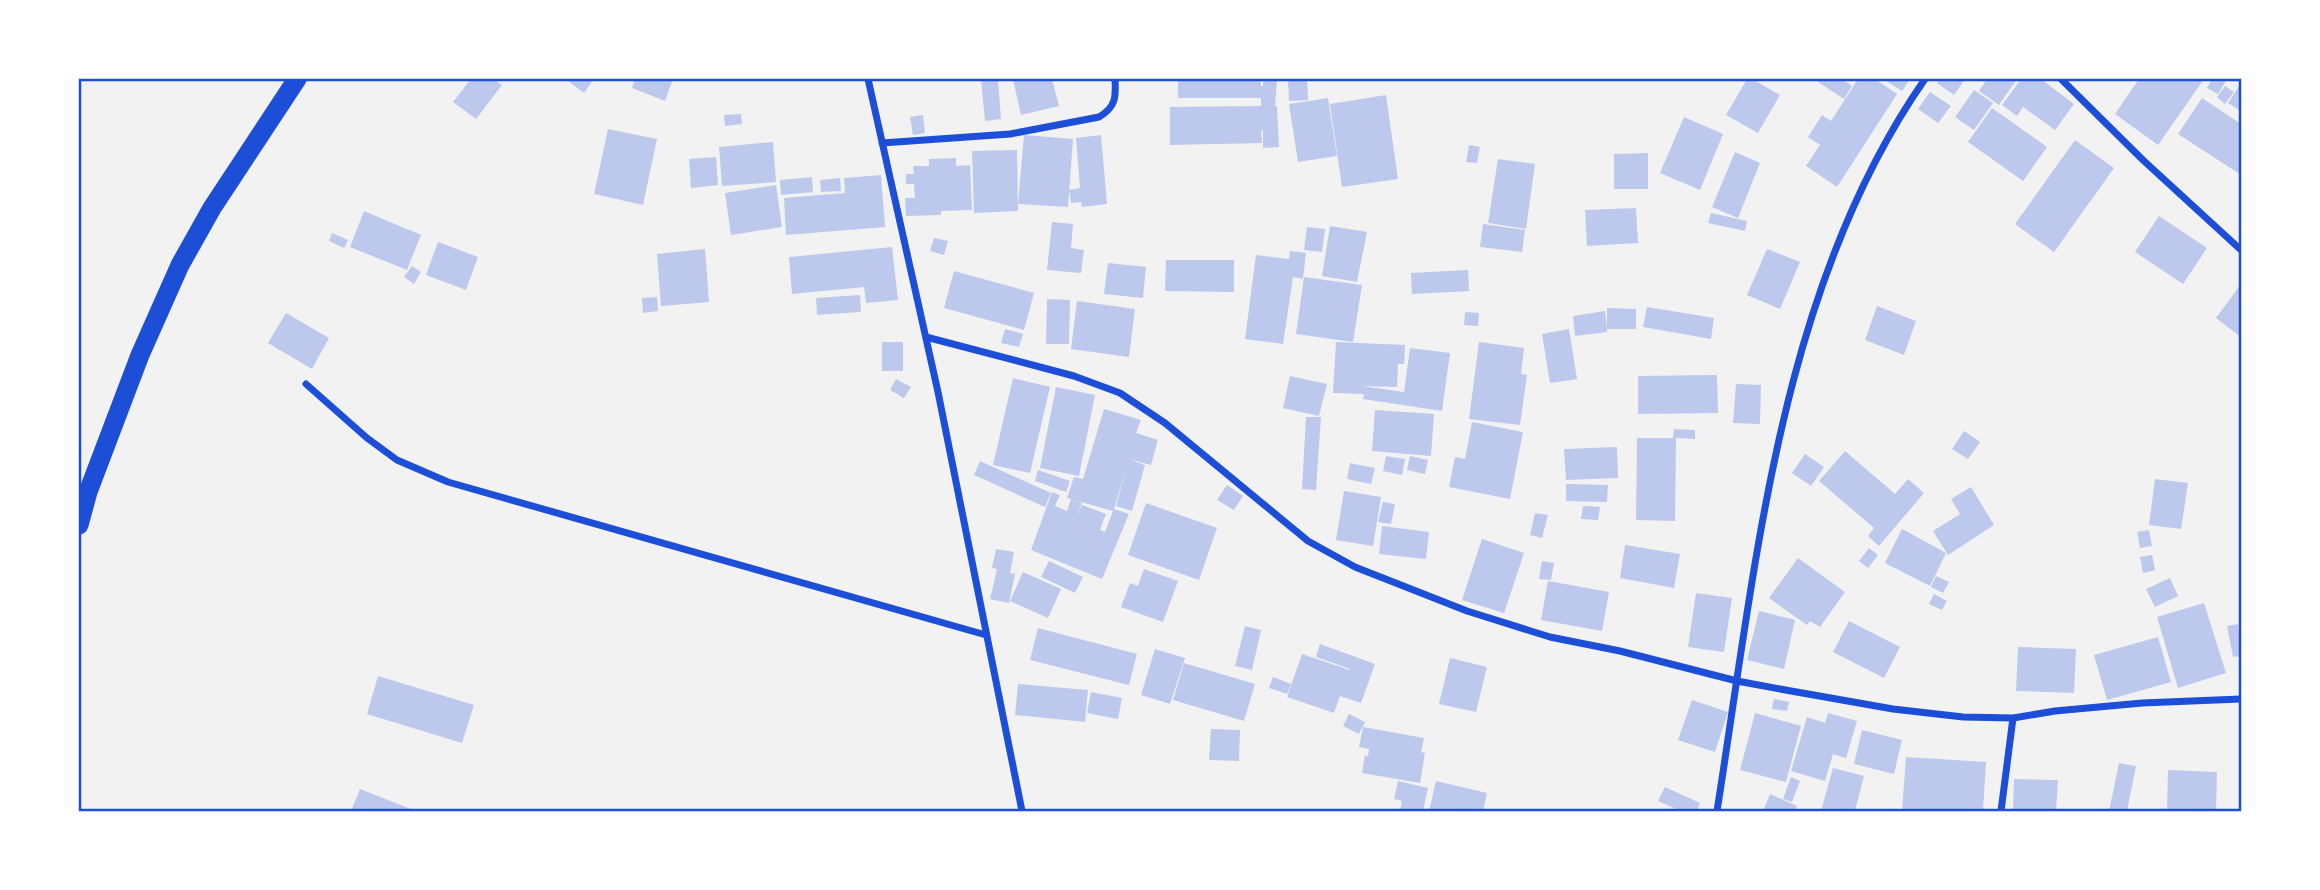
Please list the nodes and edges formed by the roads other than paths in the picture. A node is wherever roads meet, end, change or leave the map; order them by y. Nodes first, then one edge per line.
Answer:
1 (297, 79) edge
2 (868, 79) edge
3 (1115, 79) edge
4 (1924, 79) edge
5 (2061, 79) edge
6 (882, 143) junction
7 (2241, 250) edge
8 (926, 337) junction
9 (306, 384) dead end
10 (79, 525) edge
11 (986, 635) junction
12 (1737, 681) junction
13 (2241, 699) edge
14 (2013, 718) junction
15 (1023, 811) edge
16 (1717, 811) edge
17 (2001, 811) edge

1 - 10 highway
2 - 6 street
3 - 6 street
4 - 12 street
5 - 7 street
6 - 8 street
8 - 11 street
8 - 12 street
9 - 11 street
11 - 15 street
12 - 14 street
12 - 16 street
13 - 14 street
14 - 17 street

